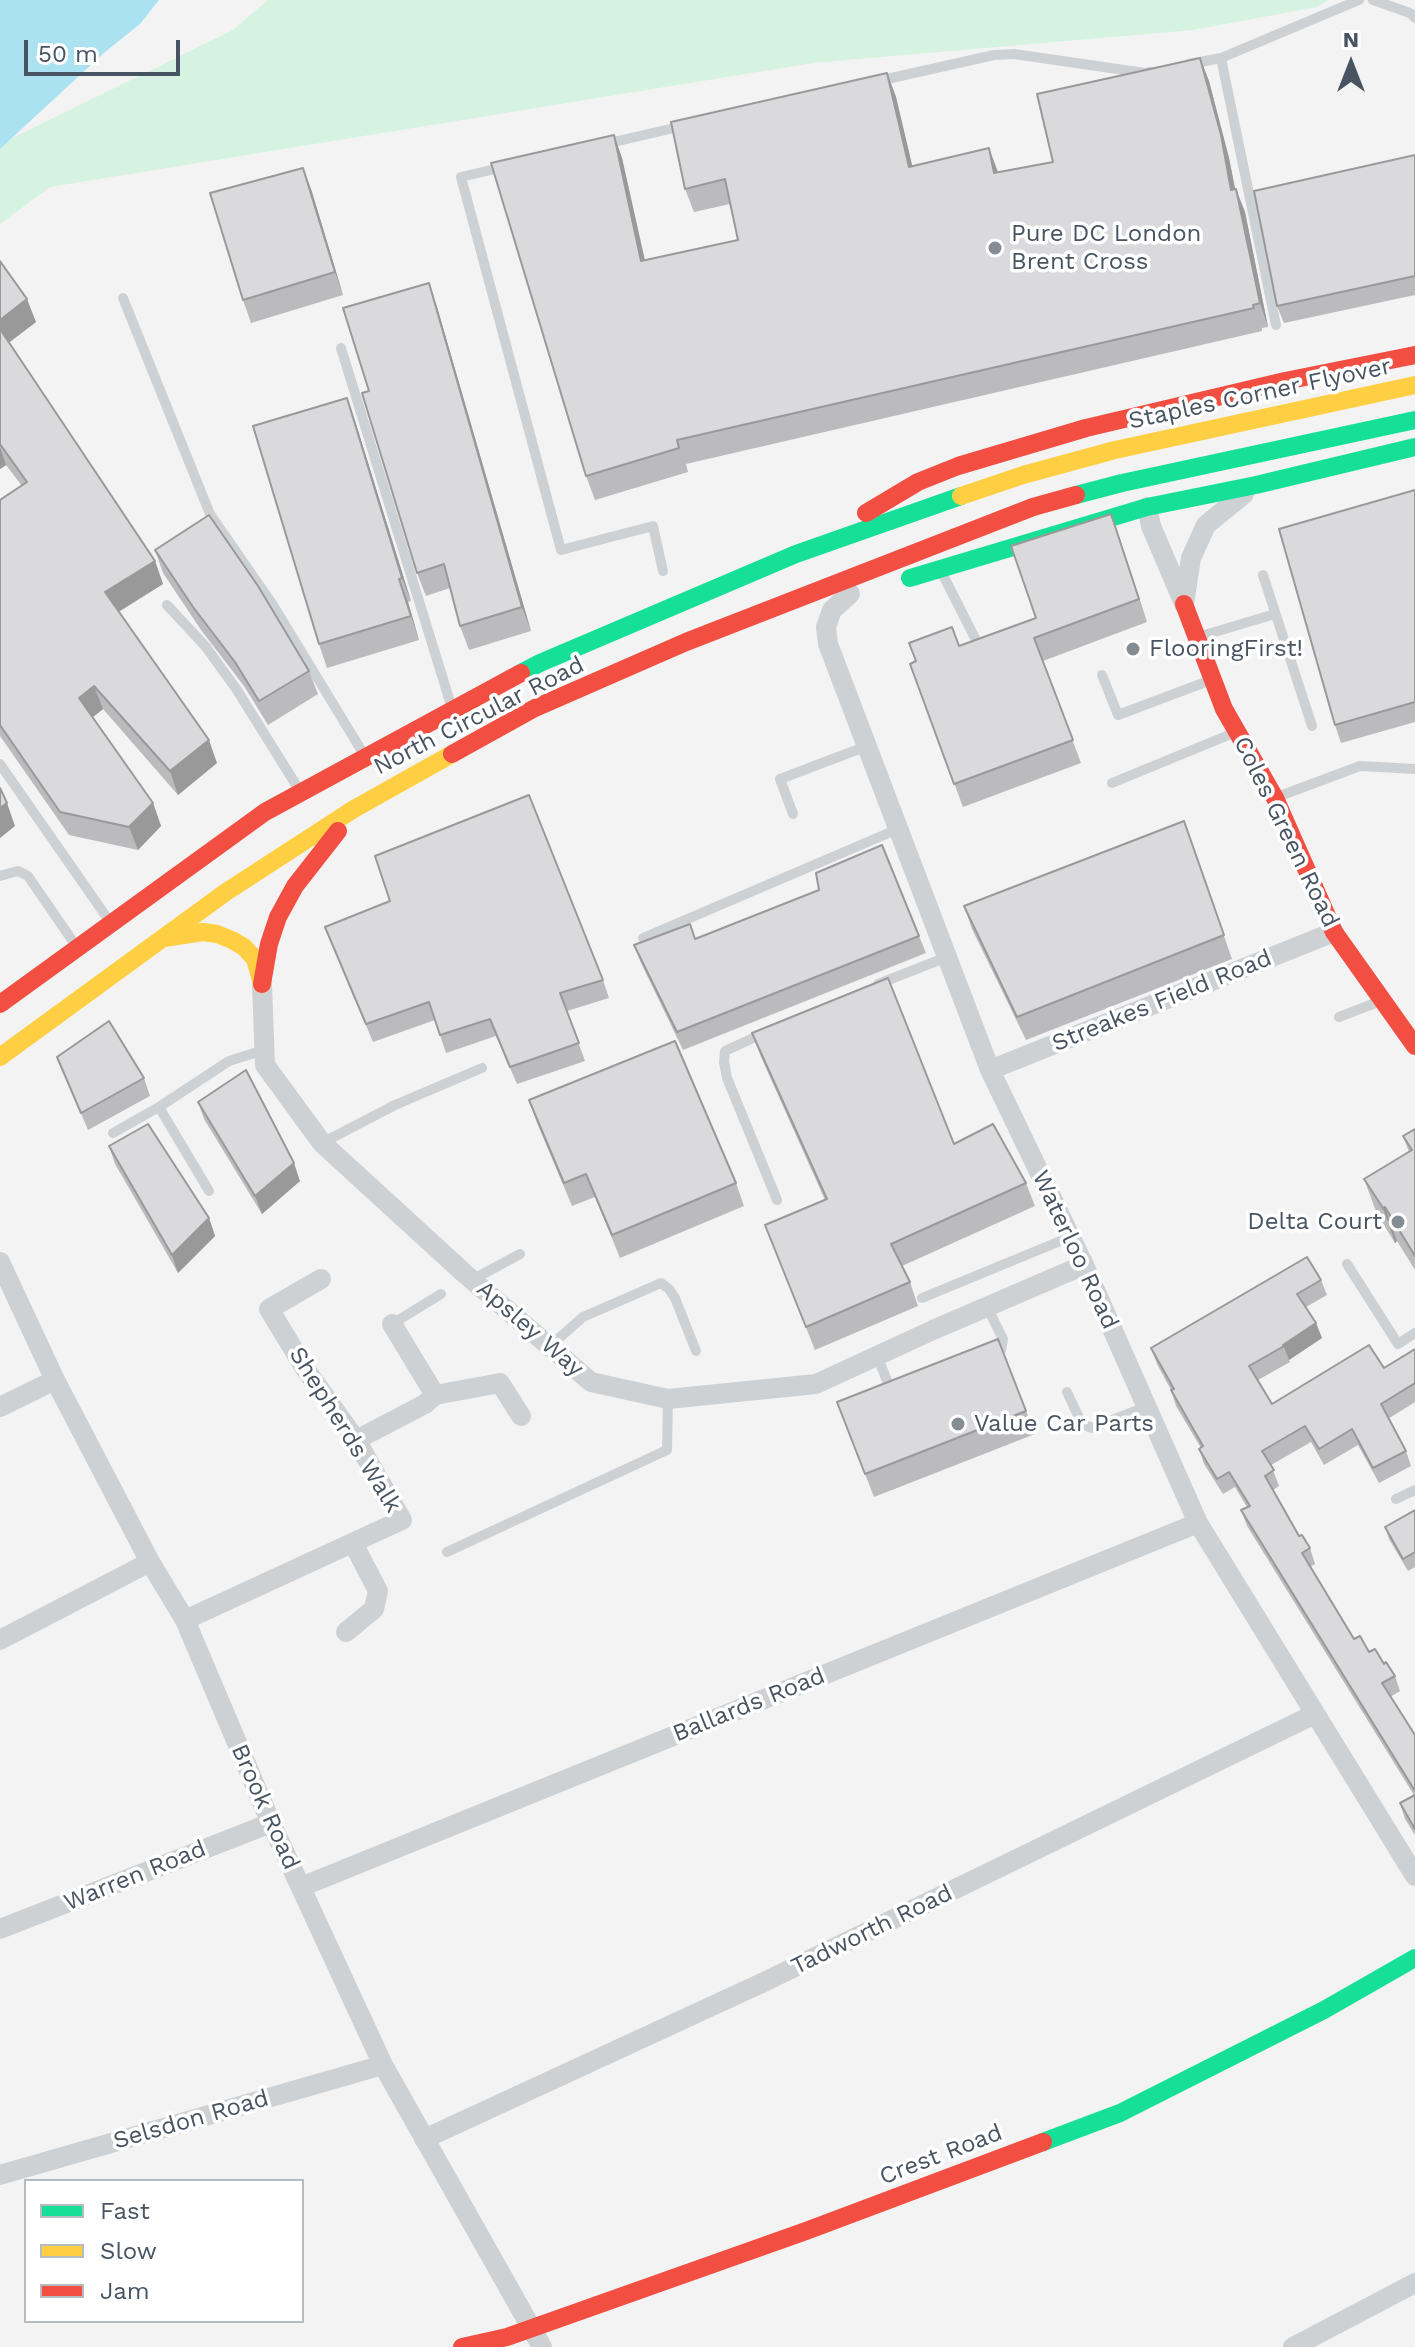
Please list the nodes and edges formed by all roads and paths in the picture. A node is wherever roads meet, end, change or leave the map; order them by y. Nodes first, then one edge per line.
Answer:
1 (1359, 0) edge
2 (1373, 0) edge
3 (1415, 18) edge
4 (1221, 58) junction
5 (1175, 67) edge
6 (1160, 70) edge
7 (861, 85) edge
8 (695, 123) edge
9 (592, 147) edge
10 (519, 164) edge
11 (123, 298) dead end
12 (1276, 325) dead end
13 (341, 348) dead end
14 (1415, 355) edge
15 (1415, 385) edge
16 (1415, 420) edge
17 (1415, 447) edge
18 (1115, 450) joint
19 (1256, 485) junction
20 (1147, 507) junction
21 (796, 554) junction
22 (940, 569) junction
23 (663, 571) dead end
24 (1263, 575) dead end
25 (850, 594) junction
26 (1184, 604) junction
27 (167, 605) dead end
28 (1275, 614) junction
29 (746, 620) junction
30 (1197, 638) junction
31 (981, 651) edge
32 (1102, 675) dead end
33 (1212, 679) junction
34 (453, 711) junction
35 (1312, 726) dead end
36 (1237, 731) junction
37 (867, 746) junction
38 (366, 758) junction
39 (0, 764) edge
40 (1415, 769) edge
41 (1112, 783) dead end
42 (301, 793) junction
43 (1275, 798) junction
44 (354, 809) junction
45 (793, 814) dead end
46 (898, 829) junction
47 (0, 876) edge
48 (111, 924) junction
49 (1334, 932) junction
50 (643, 938) edge
51 (157, 940) junction
52 (78, 948) junction
53 (947, 957) junction
54 (262, 984) junction
55 (863, 990) edge
56 (1382, 1000) junction
57 (0, 1004) edge
58 (1339, 1017) dead end
59 (781, 1026) edge
60 (1415, 1046) edge
61 (264, 1050) junction
62 (0, 1057) edge
63 (482, 1068) dead end
64 (990, 1070) junction
65 (159, 1107) junction
66 (113, 1133) dead end
67 (322, 1143) junction
68 (209, 1191) dead end
69 (777, 1200) dead end
70 (1070, 1237) junction
71 (520, 1254) dead end
72 (0, 1262) edge
73 (1347, 1264) dead end
74 (1084, 1265) junction
75 (321, 1279) dead end
76 (472, 1280) junction
77 (441, 1294) dead end
78 (922, 1298) dead end
79 (987, 1307) junction
80 (392, 1324) joint
81 (1415, 1333) edge
82 (550, 1346) junction
83 (696, 1351) dead end
84 (877, 1356) junction
85 (980, 1363) edge
86 (55, 1380) junction
87 (909, 1392) edge
88 (1067, 1392) dead end
89 (435, 1395) junction
90 (668, 1399) junction
91 (1148, 1406) junction
92 (0, 1407) edge
93 (521, 1416) dead end
94 (356, 1440) junction
95 (1415, 1490) edge
96 (1396, 1499) dead end
97 (1198, 1523) junction
98 (353, 1543) junction
99 (447, 1552) dead end
100 (150, 1562) junction
101 (185, 1620) junction
102 (346, 1632) dead end
103 (0, 1640) edge
104 (1315, 1714) junction
105 (271, 1823) junction
106 (1415, 1876) edge
107 (301, 1887) junction
108 (0, 1929) edge
109 (1415, 1958) edge
110 (383, 2065) junction
111 (424, 2139) junction
112 (0, 2175) edge
113 (1415, 2283) edge
114 (533, 2328) junction
115 (462, 2347) edge
116 (542, 2347) edge
117 (1293, 2347) edge

1 - 4 lane
2 - 3 lane
4 - 5 lane
4 - 12 lane
6 - 7 lane
8 - 9 lane
10 - 23 lane
11 - 38 lane
13 - 34 lane
14 - 21 main road
15 - 18 main road, Staples Corner Flyover
16 - 29 main road, North Circular Road
17 - 19 main road
18 - 21 main road, North Circular Road
19 - 20 main road
19 - 26 street, Coles Green Road
20 - 22 main road
20 - 26 street, Coles Green Road
21 - 34 main road, North Circular Road
22 - 25 main road
22 - 31 lane
24 - 28 lane
25 - 29 main road
25 - 37 street, Waterloo Road
26 - 30 main road, Coles Green Road
27 - 42 lane
28 - 30 lane
28 - 35 lane
29 - 44 main road, North Circular Road
30 - 33 main road, Coles Green Road
32 - 33 lane
33 - 36 main road, Coles Green Road
34 - 38 main road, North Circular Road
36 - 41 lane
36 - 43 main road, Coles Green Road
37 - 45 lane
37 - 46 street, Waterloo Road
38 - 42 main road, North Circular Road
39 - 48 lane
40 - 43 lane
42 - 48 main road, North Circular Road
43 - 49 main road, Coles Green Road
44 - 51 main road, North Circular Road
44 - 54 main road
46 - 50 lane
46 - 53 street, Waterloo Road
47 - 52 lane
48 - 52 main road, North Circular Road
49 - 56 main road, Coles Green Road
49 - 64 street, Streakes Field Road
51 - 54 main road
51 - 62 main road, North Circular Road
52 - 57 main road, North Circular Road
53 - 55 lane
53 - 64 street, Waterloo Road
54 - 61 street, Apsley Way
56 - 58 lane
56 - 60 main road, Coles Green Road
59 - 69 lane
61 - 65 lane
61 - 67 street, Apsley Way
63 - 67 lane
64 - 70 street, Waterloo Road
65 - 66 lane
65 - 68 lane
67 - 76 street, Apsley Way
70 - 74 street, Waterloo Road
70 - 78 lane
71 - 76 lane
72 - 86 street, Brook Road
73 - 81 lane
74 - 79 street, Apsley Way
74 - 91 street, Waterloo Road
75 - 94 street, Shepherds Walk
76 - 82 street, Apsley Way
77 - 80 lane
79 - 84 street, Apsley Way
79 - 85 lane
80 - 89 street
82 - 83 lane
82 - 90 street, Apsley Way
84 - 87 lane
84 - 90 street, Apsley Way
86 - 92 street
86 - 100 street, Brook Road
88 - 91 lane
89 - 93 street
89 - 94 street
90 - 99 lane
91 - 97 street, Waterloo Road
94 - 98 street, Shepherds Walk
95 - 96 lane
97 - 104 street, Waterloo Road
97 - 107 street, Ballards Road
98 - 101 street, Shepherds Walk
98 - 102 street
100 - 101 street, Brook Road
100 - 103 street
101 - 105 street, Brook Road
104 - 106 street, Waterloo Road
104 - 111 street, Tadworth Road
105 - 107 street, Brook Road
105 - 108 street, Warren Road
107 - 110 street, Brook Road
109 - 114 main road, Crest Road
110 - 111 street, Brook Road
110 - 112 street, Selsdon Road
111 - 114 street, Brook Road
113 - 117 street
114 - 115 main road, Crest Road
114 - 116 street, Brook Road

